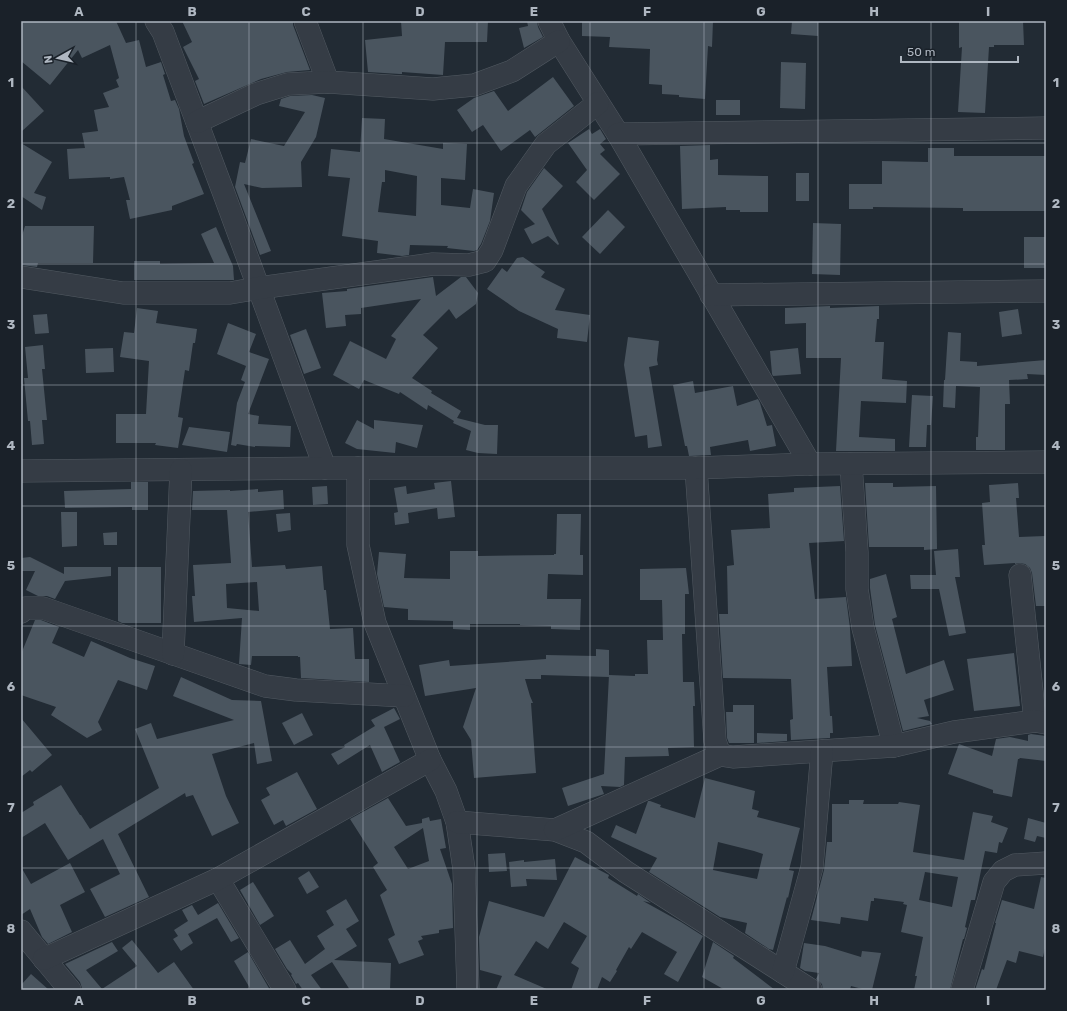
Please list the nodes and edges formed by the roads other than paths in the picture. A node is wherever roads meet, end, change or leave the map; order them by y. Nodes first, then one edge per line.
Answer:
1 (156, 21) edge
2 (304, 21) edge
3 (549, 21) edge
4 (560, 41) junction
5 (328, 82) junction
6 (598, 103) junction
7 (197, 122) junction
8 (1046, 128) edge
9 (618, 134) junction
10 (21, 277) edge
11 (259, 288) junction
12 (1046, 292) edge
13 (711, 295) junction
14 (1046, 462) edge
15 (810, 464) junction
16 (851, 464) junction
17 (325, 468) junction
18 (358, 468) junction
19 (696, 468) junction
20 (181, 470) junction
21 (21, 472) edge
22 (1020, 575) dead end
23 (21, 612) edge
24 (173, 654) junction
25 (404, 696) junction
26 (1040, 722) edge
27 (894, 746) junction
28 (822, 751) junction
29 (720, 755) junction
30 (430, 760) junction
31 (457, 822) junction
32 (555, 830) junction
33 (1046, 863) edge
34 (218, 879) junction
35 (21, 931) edge
36 (44, 959) junction
37 (783, 972) junction
38 (70, 990) edge
39 (285, 990) edge
40 (468, 990) edge
41 (810, 990) edge
42 (962, 990) edge

1 - 7 street
2 - 5 street
3 - 4 street
4 - 5 street
4 - 6 street
5 - 7 street
6 - 9 street
6 - 11 street
7 - 11 street
8 - 9 street
9 - 13 street
10 - 11 street
11 - 17 street
12 - 13 street
13 - 15 street
14 - 16 street
15 - 16 street
15 - 19 street
16 - 27 street
17 - 18 street
17 - 20 street
18 - 19 street
18 - 25 street
19 - 29 street
20 - 21 street
20 - 24 street
22 - 26 street
23 - 24 street
24 - 25 street
25 - 30 street
26 - 27 street
27 - 28 street
28 - 29 street
28 - 37 street
29 - 32 street
30 - 31 street
30 - 34 street
31 - 32 street
31 - 40 street
32 - 37 street
33 - 42 street
34 - 36 street
34 - 39 street
35 - 36 street
36 - 38 street
37 - 41 street

